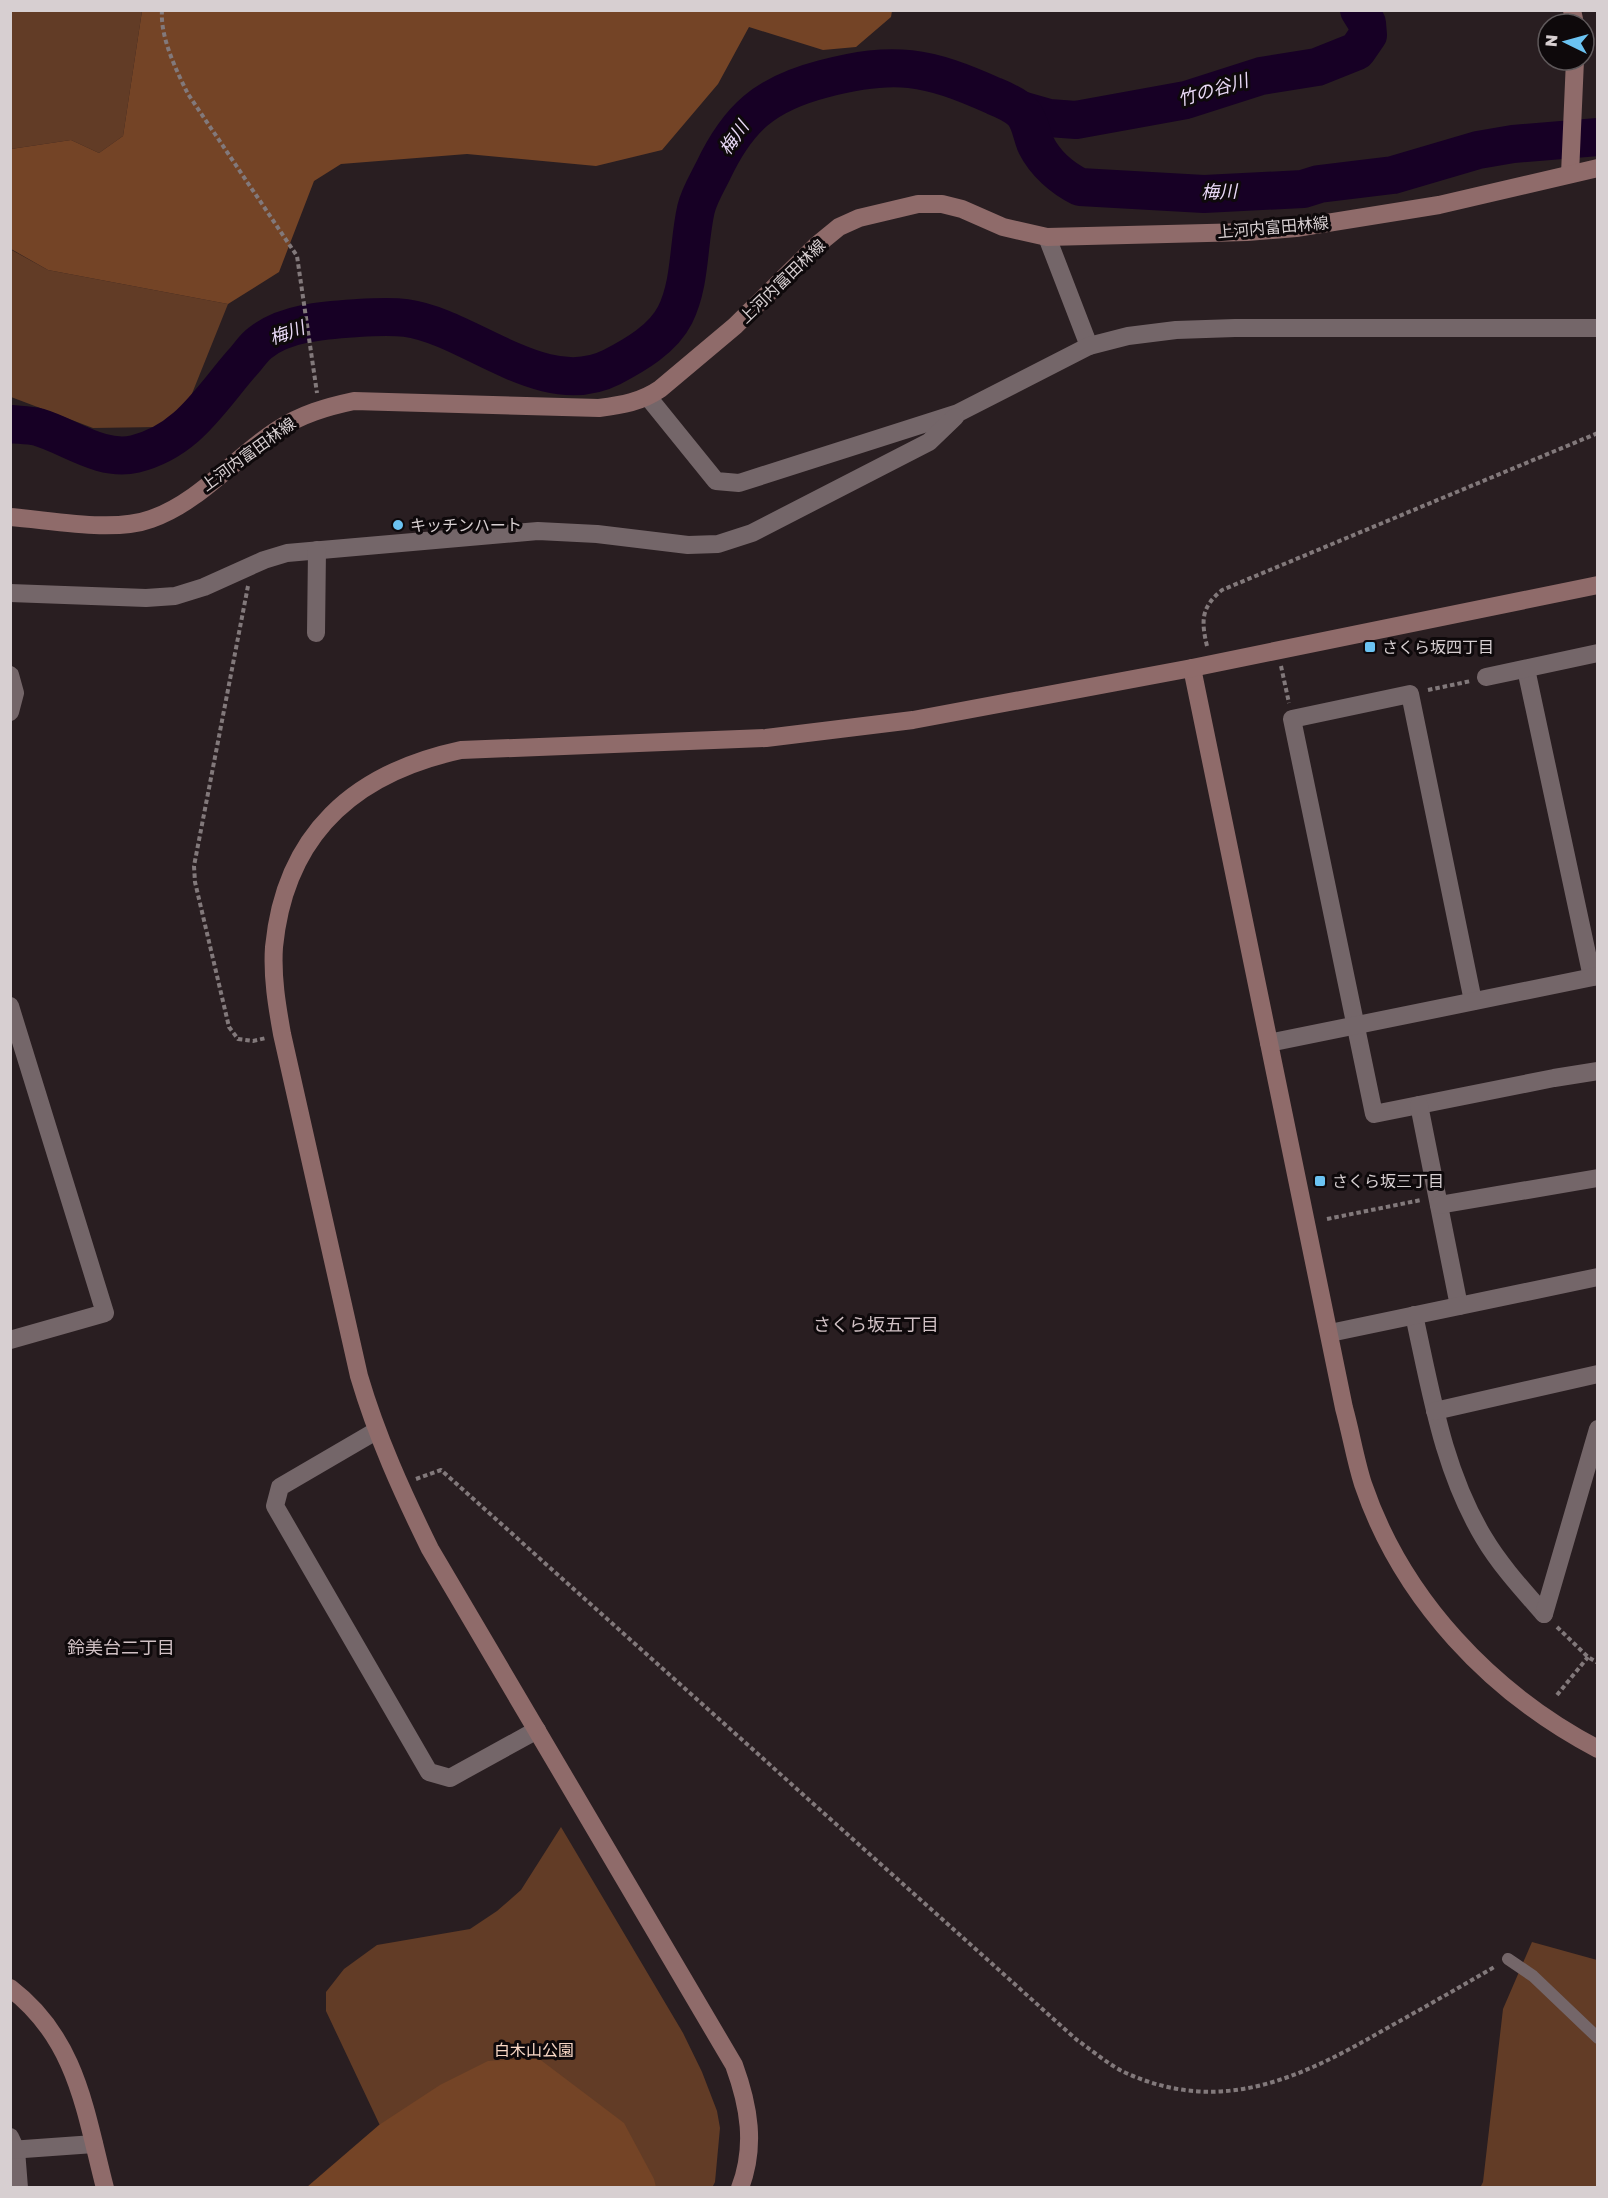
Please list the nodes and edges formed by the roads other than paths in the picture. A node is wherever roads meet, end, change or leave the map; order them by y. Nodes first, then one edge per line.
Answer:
1 (1574, 72) edge
2 (1598, 168) edge
3 (1570, 174) junction
4 (1047, 237) junction
5 (1598, 328) edge
6 (1089, 346) junction
7 (648, 397) junction
8 (958, 413) junction
9 (10, 517) edge
10 (316, 550) junction
11 (1598, 585) edge
12 (10, 593) edge
13 (316, 633) dead end
14 (1598, 653) edge
15 (1192, 668) junction
16 (1526, 669) junction
17 (10, 675) edge
18 (1486, 677) road end
19 (10, 712) edge
20 (1595, 976) edge
21 (1473, 1001) junction
22 (10, 1006) edge
23 (1357, 1025) junction
24 (1269, 1043) junction
25 (1598, 1071) edge
26 (1419, 1105) junction
27 (1598, 1178) edge
28 (1438, 1201) junction
29 (1598, 1276) edge
30 (1459, 1306) junction
31 (1414, 1316) junction
32 (1330, 1333) junction
33 (10, 1340) edge
34 (1598, 1374) edge
35 (1435, 1411) junction
36 (1598, 1429) edge
37 (376, 1431) junction
38 (537, 1730) junction
39 (1598, 1749) edge
40 (1508, 1959) road end
41 (10, 1988) edge
42 (1598, 2038) edge
43 (94, 2144) junction
44 (12, 2146) edge
45 (19, 2187) edge
46 (105, 2187) edge
47 (740, 2187) edge

1 - 3 street
2 - 3 street, 上河内富田林線
3 - 4 street, 上河内富田林線
4 - 6 street
4 - 7 street, 上河内富田林線
5 - 6 street
6 - 8 street
7 - 8 street
7 - 9 street, 上河内富田林線
8 - 10 street
10 - 12 street
10 - 13 street
11 - 15 street
14 - 16 street
15 - 24 street
15 - 37 street
16 - 18 street
16 - 20 street
17 - 19 street
20 - 21 street
21 - 23 street
21 - 23 street
22 - 33 street
23 - 24 street
23 - 26 street
24 - 32 street
25 - 26 street
26 - 28 street
27 - 28 street
28 - 30 street
29 - 30 street
30 - 31 street
31 - 32 street
31 - 35 street
32 - 39 street
34 - 35 street
35 - 36 street
37 - 38 street
37 - 38 street
38 - 47 street
40 - 42 lane
41 - 43 street
43 - 44 street
43 - 46 street
44 - 45 street

